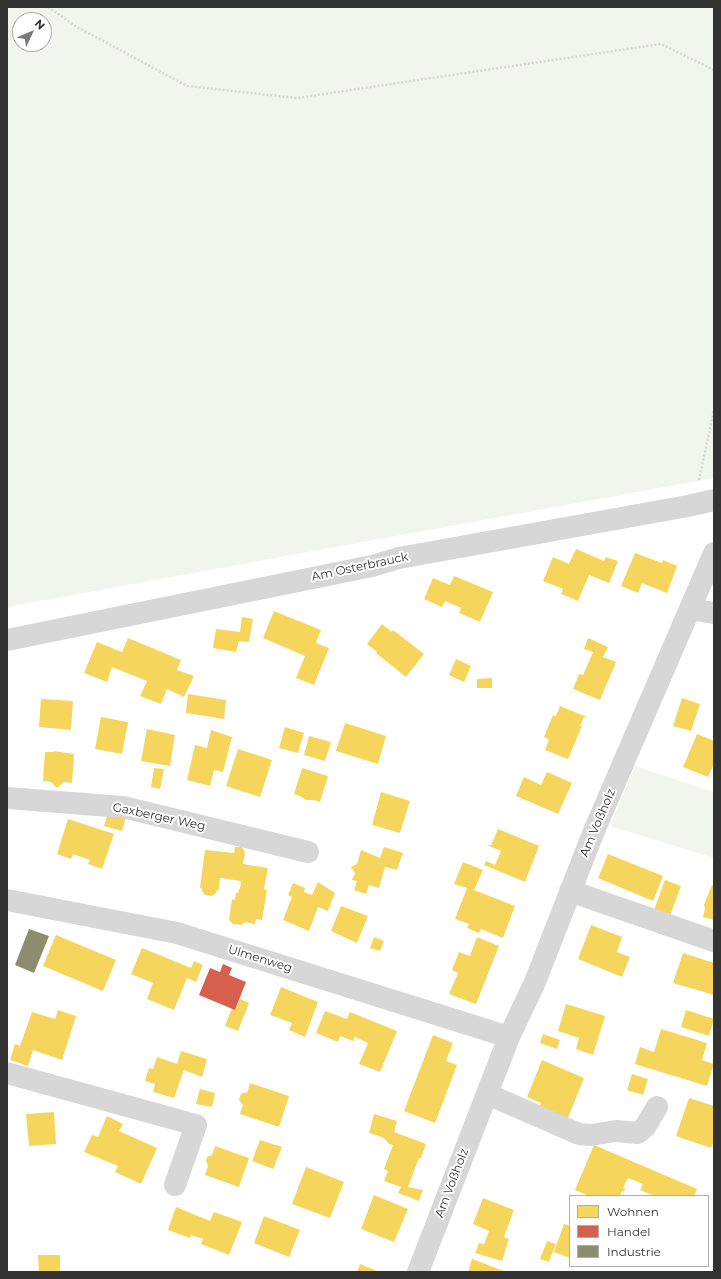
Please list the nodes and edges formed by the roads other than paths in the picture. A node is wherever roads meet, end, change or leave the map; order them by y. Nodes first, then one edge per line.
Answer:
1 (714, 500) edge
2 (714, 554) edge
3 (690, 609) junction
4 (714, 613) edge
5 (7, 640) edge
6 (7, 798) edge
7 (308, 852) dead end
8 (570, 891) junction
9 (7, 900) edge
10 (714, 941) edge
11 (509, 1037) junction
12 (7, 1074) edge
13 (487, 1094) junction
14 (657, 1107) dead end
15 (175, 1185) dead end
16 (418, 1272) edge

1 - 5 street, Am Osterbrauck
2 - 3 street, Am Voßholz
3 - 4 street
3 - 8 street, Am Voßholz
6 - 7 street, Gaxberger Weg
8 - 10 street
8 - 11 street, Am Voßholz
9 - 11 street, Ulmenweg
11 - 13 street, Am Voßholz
12 - 15 street
13 - 14 street
13 - 16 street, Am Voßholz

